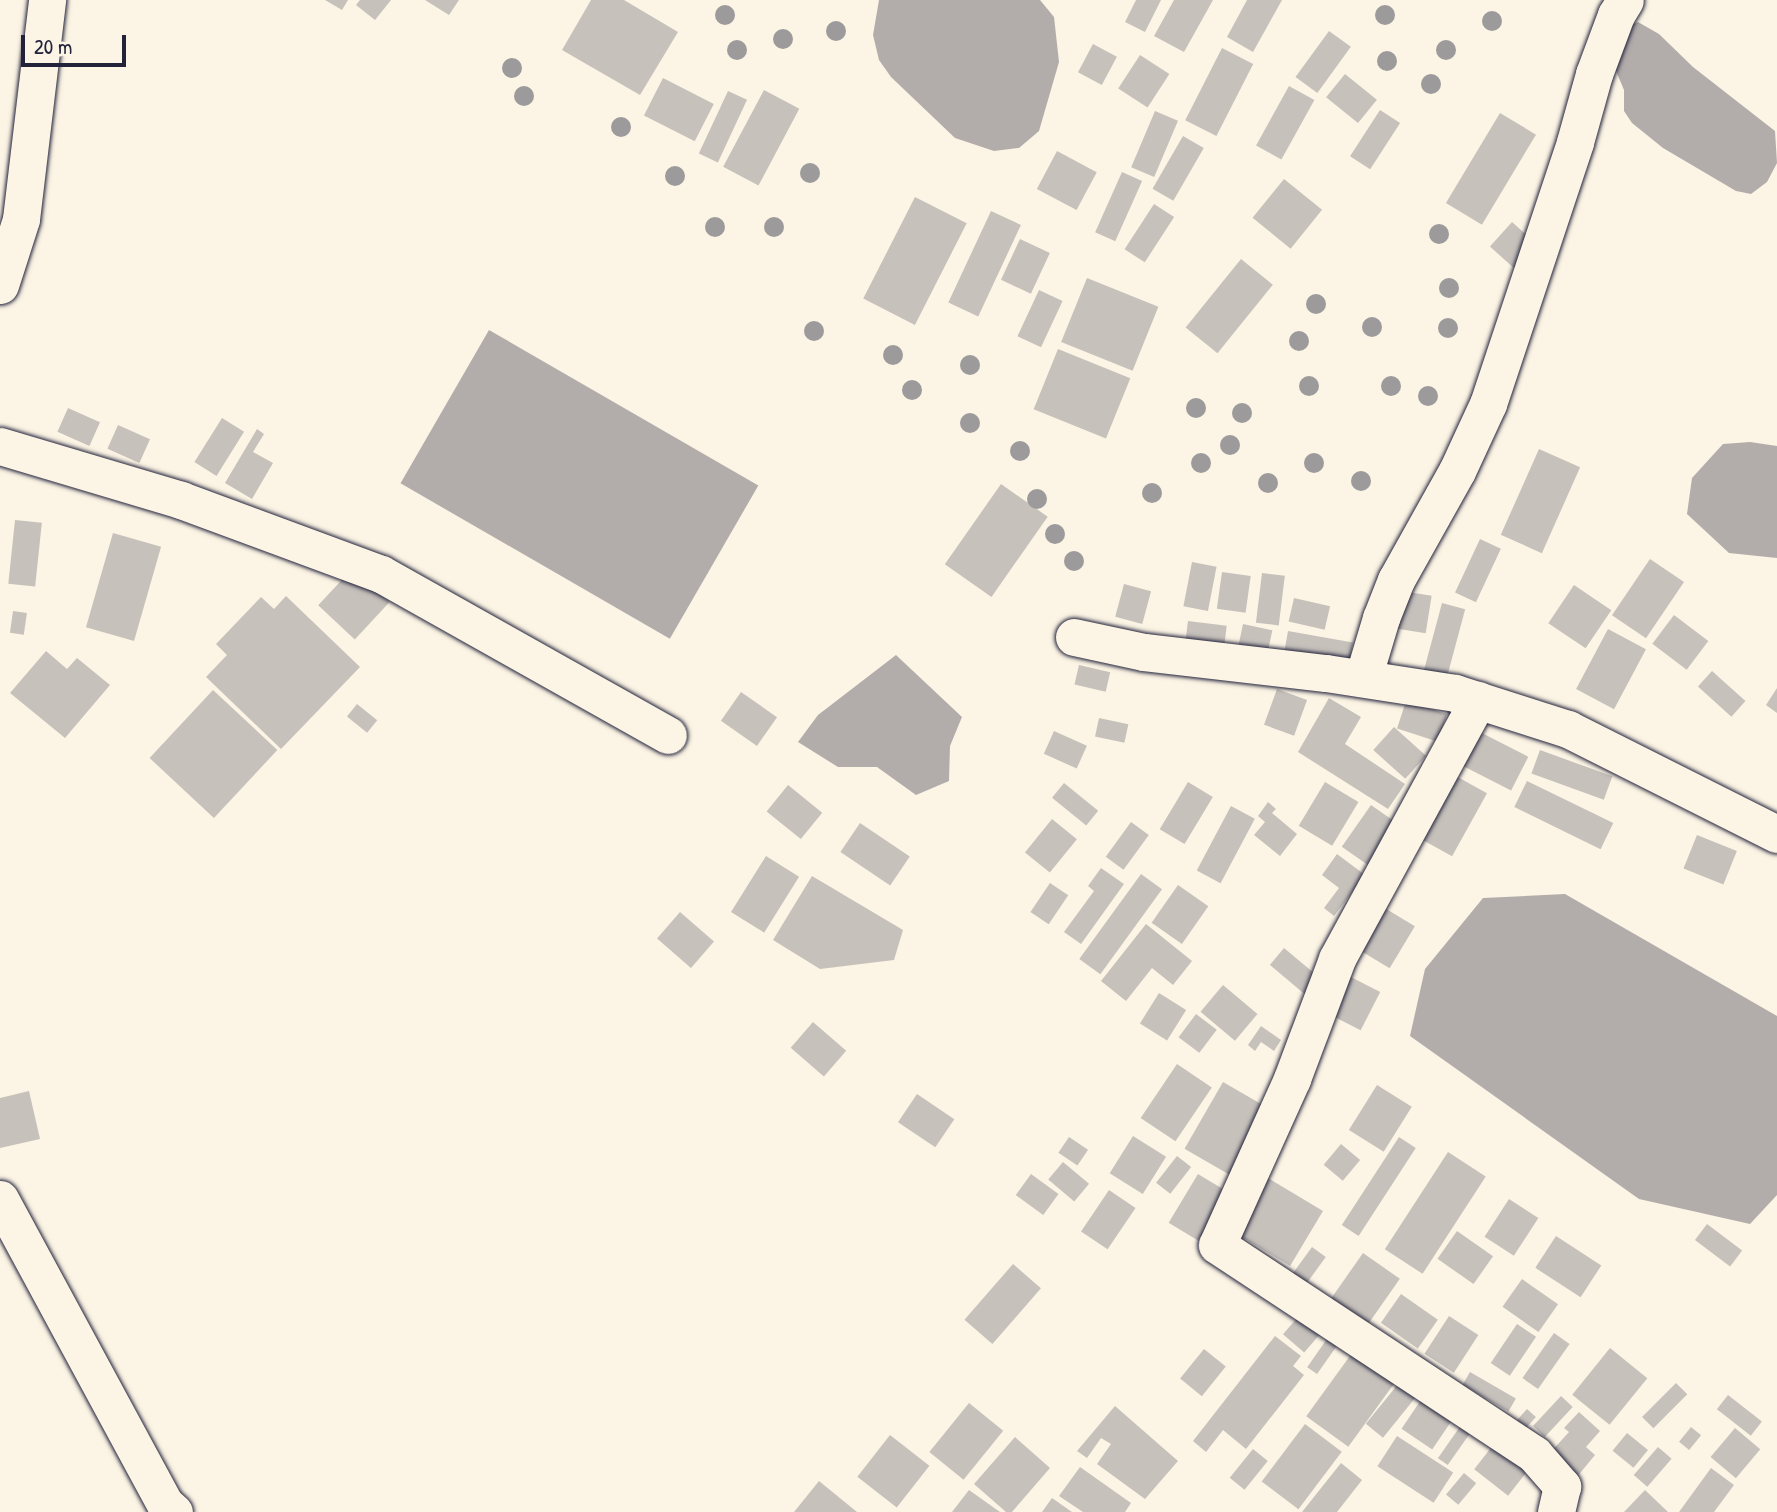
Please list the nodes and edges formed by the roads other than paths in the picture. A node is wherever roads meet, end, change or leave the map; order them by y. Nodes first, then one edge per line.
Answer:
1 (47, 0) edge
2 (1625, 0) edge
3 (0, 285) edge
4 (0, 446) edge
5 (1074, 637) dead end
6 (1363, 678) junction
7 (1478, 700) junction
8 (668, 735) dead end
9 (1777, 834) edge
10 (0, 1199) edge
11 (174, 1512) edge
12 (1556, 1512) edge

1 - 3 street
2 - 6 street
4 - 8 street
5 - 6 street
6 - 7 street
7 - 9 street
7 - 12 street
10 - 11 street

